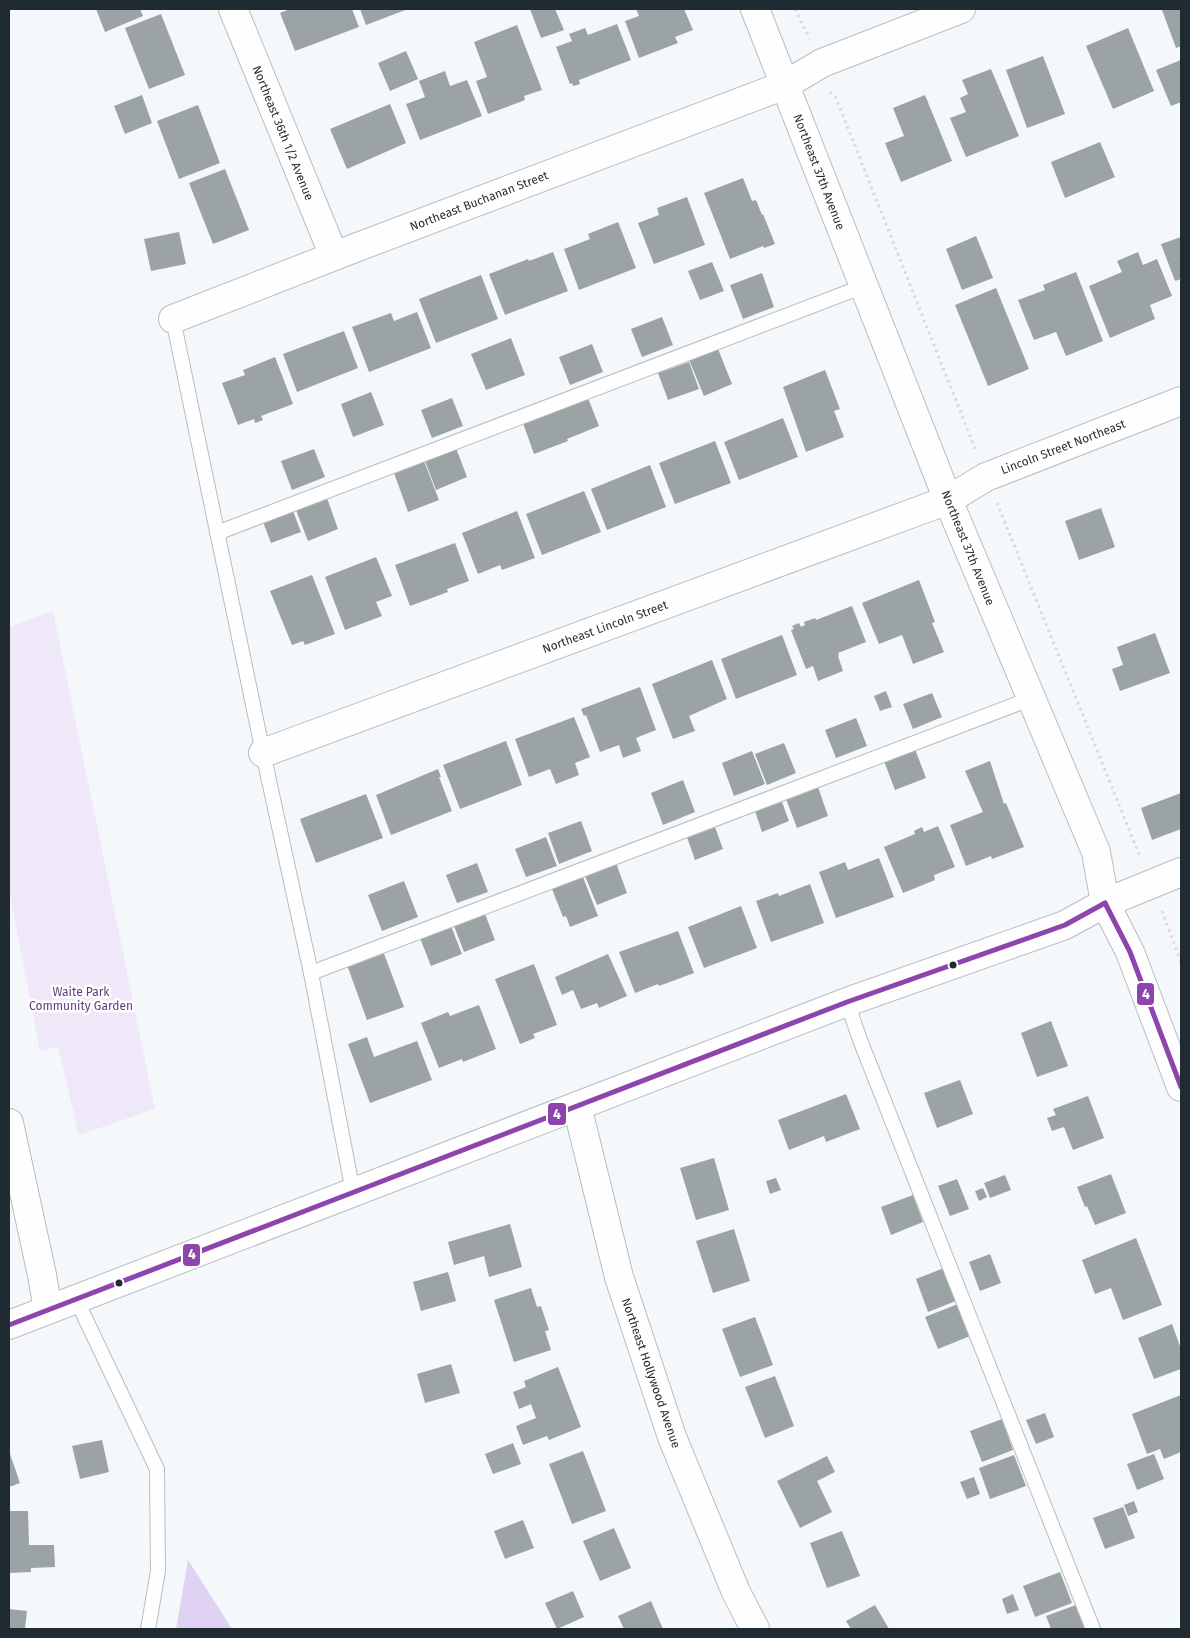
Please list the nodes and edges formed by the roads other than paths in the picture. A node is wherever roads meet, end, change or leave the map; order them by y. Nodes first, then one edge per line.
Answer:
1 (233, 9) edge
2 (755, 9) edge
3 (961, 9) edge
4 (785, 85) junction
5 (334, 256) junction
6 (864, 286) junction
7 (173, 319) joint
8 (1181, 401) edge
9 (948, 500) junction
10 (217, 533) junction
11 (1030, 699) junction
12 (263, 754) junction
13 (1181, 872) edge
14 (1105, 902) junction
15 (310, 973) junction
16 (847, 1002) junction
17 (1181, 1087) edge
18 (577, 1106) junction
19 (9, 1123) edge
20 (353, 1192) junction
21 (76, 1299) junction
22 (48, 1310) junction
23 (9, 1325) edge
24 (148, 1629) edge
25 (755, 1629) edge
26 (1093, 1629) edge

1 - 5 street, Northeast 36th 1/2 Avenue
2 - 4 street, Northeast 37th Avenue
3 - 4 street, Northeast Buchanan Street
4 - 5 street, Northeast Buchanan Street
4 - 6 street, Northeast 37th Avenue
5 - 7 street, Northeast Buchanan Street
6 - 9 street, Northeast 37th Avenue
6 - 10 lane
7 - 10 lane
8 - 9 street, Lincoln Street Northeast
9 - 11 street, Northeast 37th Avenue
9 - 12 street, Northeast Lincoln Street
10 - 12 lane
11 - 14 street, Northeast 37th Avenue
11 - 15 lane
12 - 15 lane
13 - 14 street
14 - 16 street
14 - 17 street, Northeast 37th Avenue
15 - 20 lane
16 - 18 street
16 - 26 lane
18 - 20 street
18 - 25 street, Northeast Hollywood Avenue
19 - 22 street
20 - 21 street
21 - 22 street
21 - 24 lane
22 - 23 street

